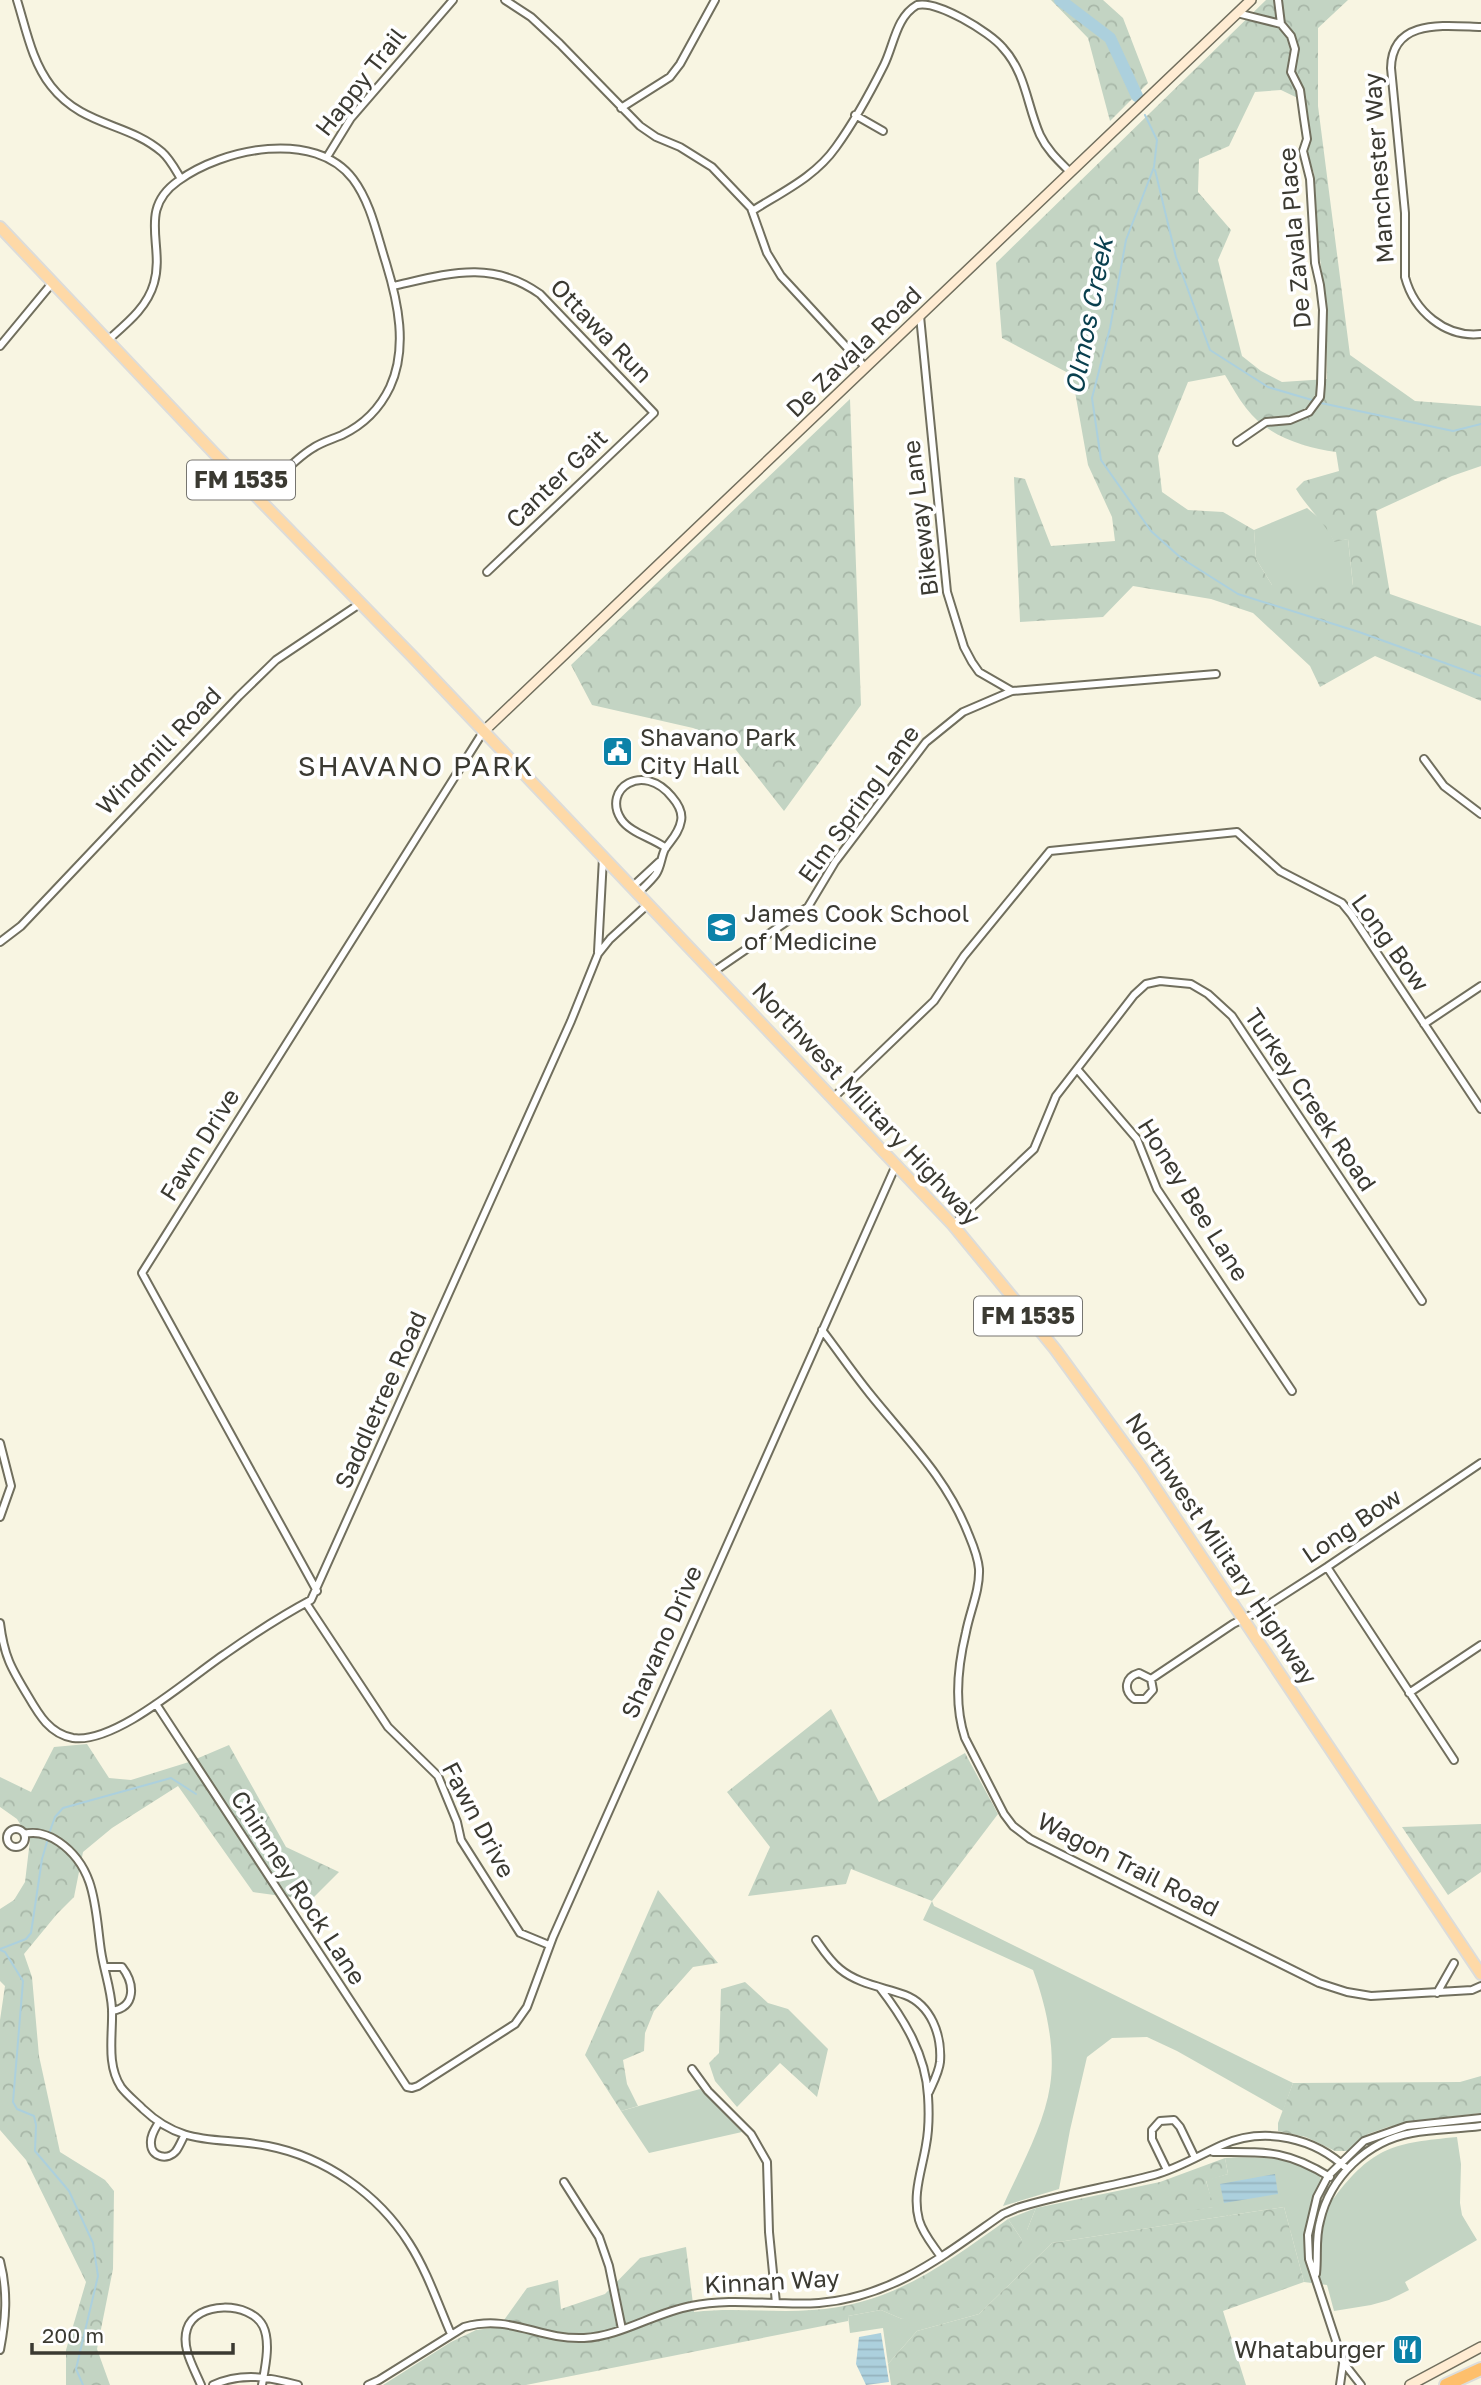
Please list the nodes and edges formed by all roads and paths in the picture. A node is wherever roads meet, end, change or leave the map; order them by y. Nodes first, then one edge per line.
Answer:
1 (17, 0) edge
2 (453, 0) edge
3 (505, 0) edge
4 (715, 0) edge
5 (1251, 0) edge
6 (1278, 0) edge
7 (1237, 13) junction
8 (1281, 24) junction
9 (1481, 27) edge
10 (621, 108) junction
11 (855, 115) junction
12 (883, 131) dead end
13 (327, 157) junction
14 (1070, 172) junction
15 (181, 178) junction
16 (752, 211) junction
17 (0, 227) edge
18 (53, 282) junction
19 (393, 286) junction
20 (920, 316) junction
21 (1481, 334) edge
22 (108, 340) junction
23 (0, 346) edge
24 (866, 367) junction
25 (654, 413) joint
26 (1237, 442) dead end
27 (258, 497) junction
28 (487, 572) dead end
29 (360, 603) junction
30 (1216, 674) dead end
31 (1012, 691) junction
32 (483, 732) junction
33 (1424, 760) dead end
34 (1481, 814) edge
35 (666, 848) junction
36 (603, 858) junction
37 (634, 891) junction
38 (647, 905) junction
39 (0, 942) edge
40 (598, 954) junction
41 (713, 972) junction
42 (1481, 986) edge
43 (1424, 1024) junction
44 (1077, 1069) junction
45 (832, 1099) junction
46 (1481, 1109) edge
47 (896, 1165) junction
48 (953, 1226) junction
49 (1422, 1301) dead end
50 (822, 1330) junction
51 (1292, 1391) dead end
52 (0, 1443) edge
53 (1481, 1463) edge
54 (0, 1517) edge
55 (1327, 1567) junction
56 (317, 1591) junction
57 (306, 1603) junction
58 (1243, 1619) junction
59 (0, 1623) edge
60 (1481, 1645) edge
61 (1151, 1679) junction
62 (1409, 1693) junction
63 (156, 1704) junction
64 (1454, 1760) dead end
65 (24, 1834) dead end
66 (816, 1940) dead end
67 (549, 1945) junction
68 (1454, 1964) dead end
69 (105, 1967) junction
70 (1481, 1974) edge
71 (1481, 1986) edge
72 (880, 1988) junction
73 (1437, 1993) junction
74 (112, 2011) junction
75 (692, 2069) dead end
76 (412, 2088) joint
77 (928, 2093) junction
78 (1481, 2118) edge
79 (1461, 2120) junction
80 (159, 2122) junction
81 (1481, 2126) edge
82 (1462, 2129) junction
83 (184, 2136) junction
84 (1287, 2138) junction
85 (1212, 2152) junction
86 (1283, 2155) junction
87 (1195, 2158) junction
88 (1341, 2163) junction
89 (1347, 2169) junction
90 (1167, 2170) junction
91 (1328, 2176) junction
92 (1336, 2181) junction
93 (564, 2182) dead end
94 (941, 2257) junction
95 (0, 2260) edge
96 (1316, 2276) junction
97 (776, 2303) junction
98 (622, 2329) junction
99 (451, 2334) junction
100 (1481, 2347) edge
101 (0, 2350) edge
102 (1343, 2362) junction
103 (1481, 2369) edge
104 (263, 2381) edge
105 (201, 2385) edge
106 (213, 2385) edge
107 (298, 2385) edge
108 (368, 2385) edge
109 (1340, 2385) edge
110 (1361, 2385) edge
111 (1410, 2385) edge
112 (1446, 2385) edge

1 - 15 street
2 - 13 street, Happy Trail
3 - 10 street
4 - 10 street
5 - 7 main road, De Zavala Road
6 - 8 street, De Zavala Place
7 - 8 street
7 - 14 main road, De Zavala Road
8 - 26 street, De Zavala Place
9 - 21 street, Manchester Way
10 - 16 street
11 - 12 street
11 - 14 street
11 - 16 street
13 - 15 street
13 - 19 street
14 - 20 main road, De Zavala Road
15 - 22 street
16 - 24 street
17 - 18 main road, Northwest Military Highway / FM 1535
18 - 22 main road, Northwest Military Highway / FM 1535
18 - 23 street
19 - 25 street, Ottawa Run
19 - 27 street
20 - 24 main road, De Zavala Road
20 - 31 street, Bikeway Lane
22 - 27 main road, Northwest Military Highway / FM 1535
24 - 32 main road, De Zavala Road
25 - 28 street, Canter Gait
27 - 29 main road, Northwest Military Highway / FM 1535
29 - 32 main road, Northwest Military Highway / FM 1535
29 - 39 street, Windmill Road
30 - 31 street, Elm Spring Lane
31 - 41 street, Elm Spring Lane
32 - 36 main road, Northwest Military Highway / FM 1535
32 - 56 street, Fawn Drive
33 - 34 street
35 - 35 street
35 - 37 street
36 - 37 main road, Northwest Military Highway / FM 1535
36 - 40 street, Saddletree Road
37 - 38 main road, Northwest Military Highway / FM 1535
38 - 40 street, Saddletree Road
38 - 41 main road, Northwest Military Highway / FM 1535
40 - 56 street, Saddletree Road
41 - 45 main road, Northwest Military Highway / FM 1535
42 - 43 street
43 - 45 street, Long Bow
43 - 46 street, Long Bow
44 - 48 street, Turkey Creek Road
44 - 49 street, Turkey Creek Road
44 - 51 street, Honey Bee Lane
45 - 47 main road, Northwest Military Highway / FM 1535
47 - 48 main road, Northwest Military Highway / FM 1535
47 - 50 street, Shavano Drive
48 - 58 main road, Northwest Military Highway / FM 1535
50 - 67 street, Shavano Drive
50 - 73 street, Wagon Trail Road
52 - 54 street
53 - 55 street, Long Bow
55 - 58 street, Long Bow
55 - 62 street
56 - 57 street, Saddletree Road
57 - 63 street, Saddletree Road
57 - 67 street, Fawn Drive
58 - 61 street, Long Bow
58 - 70 main road, Northwest Military Highway / FM 1535
59 - 63 street, Saddletree Road
60 - 62 street
61 - 61 street
62 - 64 street
63 - 76 street, Chimney Rock Lane
65 - 69 street
66 - 72 street
67 - 76 street, Shavano Drive
68 - 73 street
69 - 74 street
69 - 74 street
71 - 73 street, Wagon Trail Road
72 - 77 street
72 - 77 street
74 - 80 street
75 - 97 street
77 - 94 street
78 - 79 street
79 - 82 street
79 - 88 street
80 - 83 street
80 - 83 street
81 - 82 street
82 - 89 street
83 - 99 street
84 - 85 street, Kinnan Way
84 - 86 street
84 - 88 street, Kinnan Way
85 - 86 street, Kinnan Way
85 - 87 street, Kinnan Way
86 - 91 street, Kinnan Way
87 - 90 street, Kinnan Way
87 - 90 street
88 - 89 street, Kinnan Way
88 - 91 street
89 - 92 street
90 - 94 street, Kinnan Way
91 - 92 street, Kinnan Way
91 - 96 street
92 - 96 street
93 - 98 street
94 - 97 street, Kinnan Way
95 - 101 street
96 - 102 street
97 - 98 street, Kinnan Way
98 - 99 street, Kinnan Way
99 - 108 street, Kinnan Way
100 - 111 main road
102 - 109 street
102 - 110 street
103 - 112 highway
104 - 105 street
104 - 106 street
104 - 107 street

